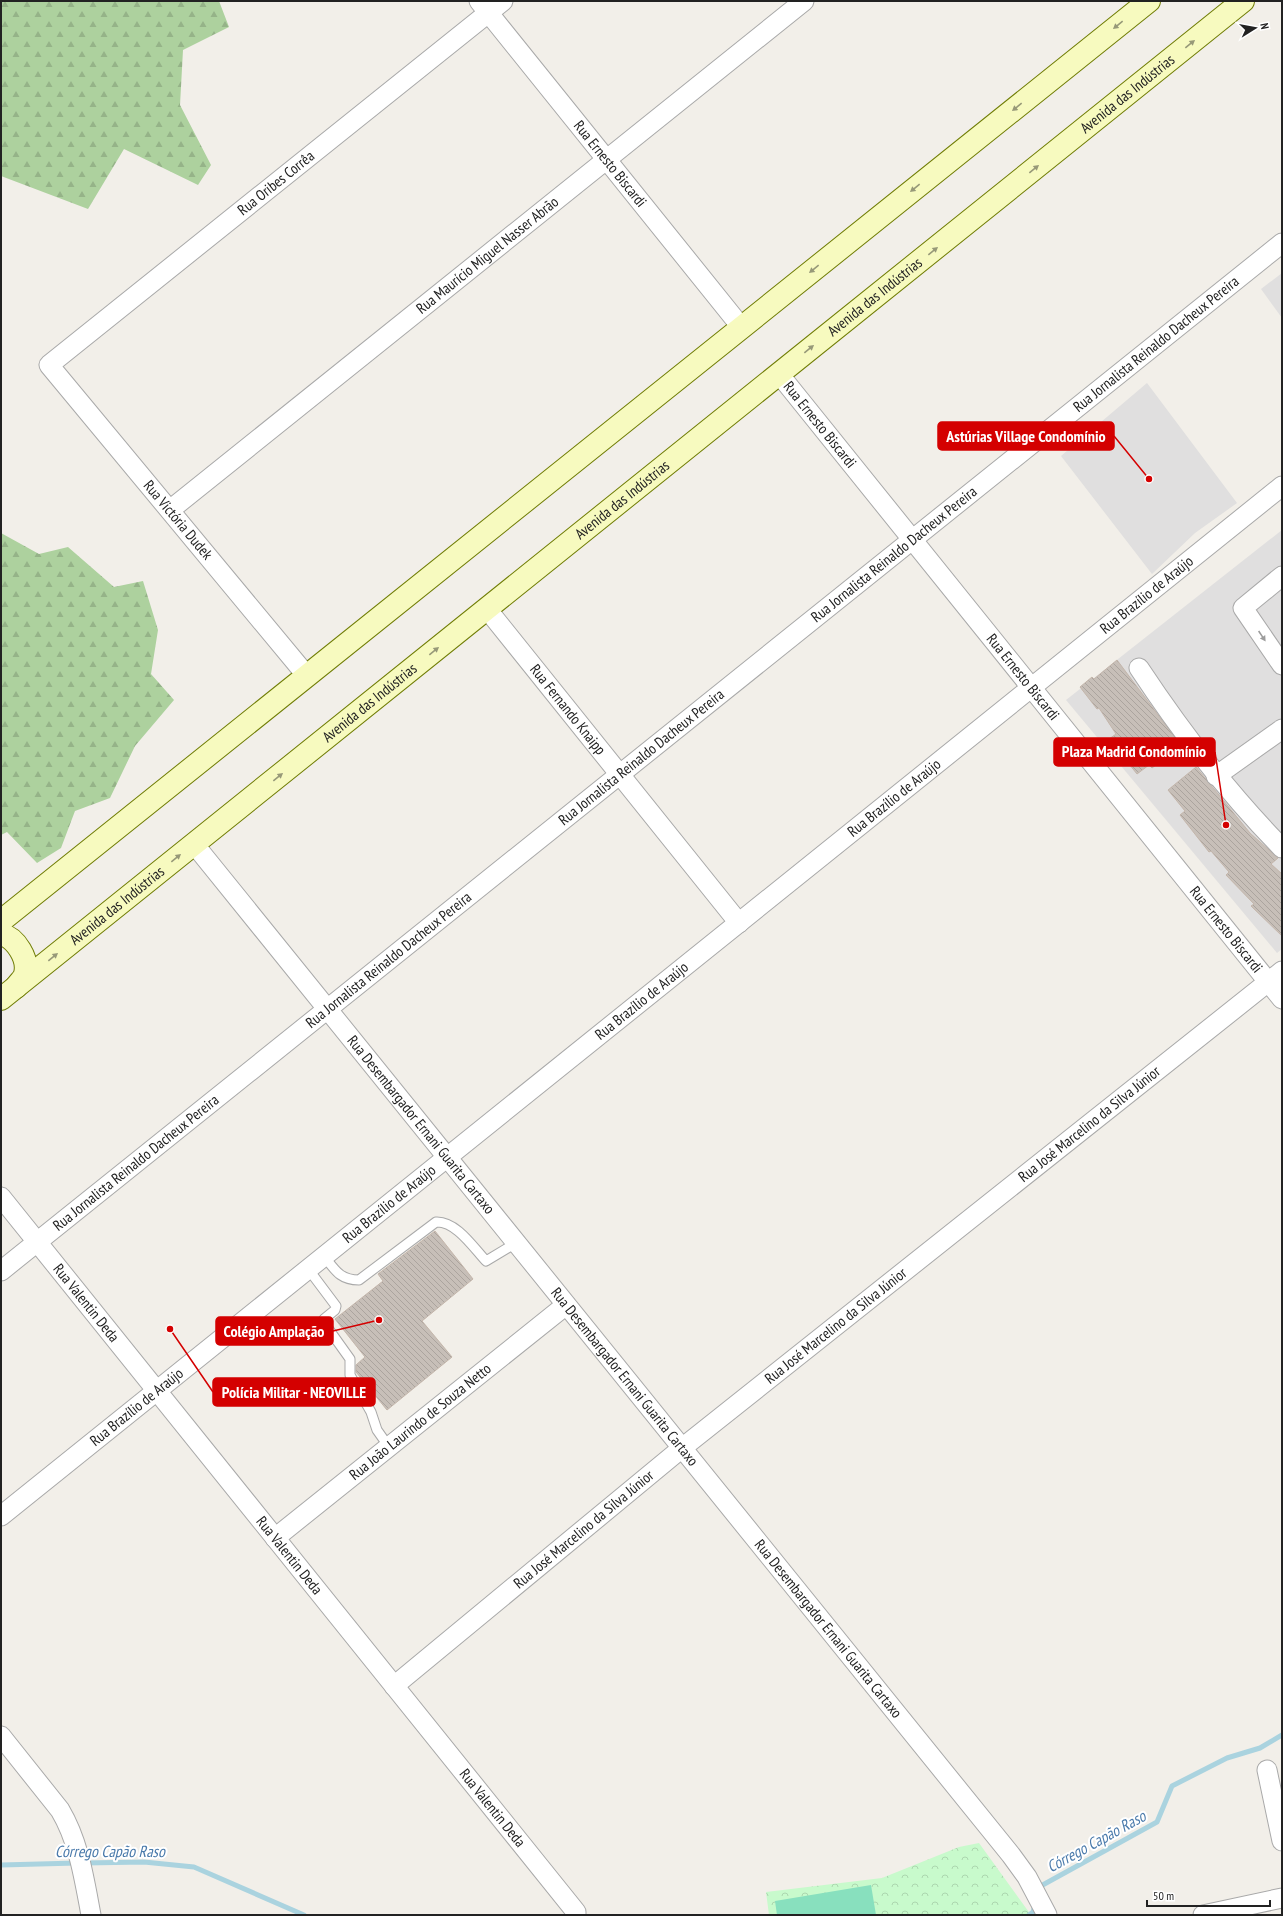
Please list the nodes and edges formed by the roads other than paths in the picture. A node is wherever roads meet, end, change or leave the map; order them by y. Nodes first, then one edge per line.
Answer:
1 (503, 1) edge
2 (804, 1) edge
3 (1149, 1) edge
4 (1243, 1) edge
5 (484, 7) edge
6 (606, 160) junction
7 (1282, 243) edge
8 (742, 328) junction
9 (49, 365) joint
10 (779, 374) junction
11 (1281, 490) edge
12 (170, 510) junction
13 (912, 540) junction
14 (1282, 576) edge
15 (487, 609) junction
16 (1282, 665) edge
17 (1139, 668) dead end
18 (307, 676) junction
19 (1032, 688) junction
20 (1282, 729) edge
21 (620, 774) junction
22 (1216, 776) junction
23 (194, 844) junction
24 (1282, 848) edge
25 (1, 922) edge
26 (739, 923) junction
27 (1, 934) edge
28 (1275, 976) edge
29 (8, 993) edge
30 (1282, 999) edge
31 (327, 1009) junction
32 (447, 1157) junction
33 (1, 1197) edge
34 (37, 1242) junction
35 (516, 1243) junction
36 (324, 1256) junction
37 (309, 1270) junction
38 (1, 1271) edge
39 (566, 1305) junction
40 (157, 1391) junction
41 (389, 1447) junction
42 (682, 1448) junction
43 (1, 1516) edge
44 (275, 1538) junction
45 (394, 1686) junction
46 (1, 1736) edge
47 (1267, 1770) dead end
48 (1282, 1841) edge
49 (1282, 1898) edge
50 (1046, 1913) edge
51 (91, 1915) edge
52 (576, 1915) edge
53 (1203, 1915) edge

1 - 5 street, Rua Oribes Corrêa
2 - 6 street, Rua Maurício Miguel Nasser Abrão
3 -> 8 main road
10 -> 4 main road, Avenida das Indústrias
5 - 6 street, Rua Ernesto Biscardi
5 - 9 street, Rua Oribes Corrêa
6 - 8 street, Rua Ernesto Biscardi
6 - 12 street, Rua Maurício Miguel Nasser Abrão
7 - 13 street, Rua Jornalista Reinaldo Dacheux Pereira
8 - 18 main road
9 - 12 street, Rua Victória Dudek
10 - 13 street, Rua Ernesto Biscardi
10 - 15 main road, Avenida das Indústrias
11 - 19 street, Rua Brazílio de Araújo
12 - 18 street, Rua Victória Dudek
13 - 19 street, Rua Ernesto Biscardi
13 - 21 street, Rua Jornalista Reinaldo Dacheux Pereira
14 -> 16 street
15 - 21 street, Rua Fernando Knaipp
23 -> 15 main road, Avenida das Indústrias
17 - 22 street
18 - 25 main road
19 - 26 street, Rua Brazílio de Araújo
19 - 28 street, Rua Ernesto Biscardi
20 - 22 street
21 - 26 street, Rua Fernando Knaipp
21 - 31 street, Rua Jornalista Reinaldo Dacheux Pereira
22 - 24 street
29 -> 23 main road, Avenida das Indústrias
23 - 31 street, Rua Desembargador Ernani Guarita Cartaxo
26 - 32 street, Rua Brazílio de Araújo
27 - 29 main road
28 - 30 street, Rua Ernesto Biscardi
28 - 42 street, Rua José Marcelino da Silva Júnior
31 - 32 street, Rua Desembargador Ernani Guarita Cartaxo
31 - 34 street, Rua Jornalista Reinaldo Dacheux Pereira
32 - 35 street, Rua Desembargador Ernani Guarita Cartaxo
32 - 36 street, Rua Brazílio de Araújo
33 - 34 street, Rua Valentin Deda
34 - 38 street, Rua Jornalista Reinaldo Dacheux Pereira
34 - 40 street, Rua Valentin Deda
35 - 36 lane
35 - 39 street, Rua Desembargador Ernani Guarita Cartaxo
36 - 37 street, Rua Brazílio de Araújo
37 - 40 street, Rua Brazílio de Araújo
37 - 41 lane
39 - 41 street, Rua João Laurindo de Souza Netto
39 - 42 street, Rua Desembargador Ernani Guarita Cartaxo
40 - 43 street, Rua Brazílio de Araújo
40 - 44 street, Rua Valentin Deda
41 - 44 street, Rua João Laurindo de Souza Netto
42 - 45 street, Rua José Marcelino da Silva Júnior
42 - 50 street, Rua Desembargador Ernani Guarita Cartaxo
44 - 45 street, Rua Valentin Deda
45 - 52 street, Rua Valentin Deda
46 - 51 street
47 - 48 street
49 - 53 street

